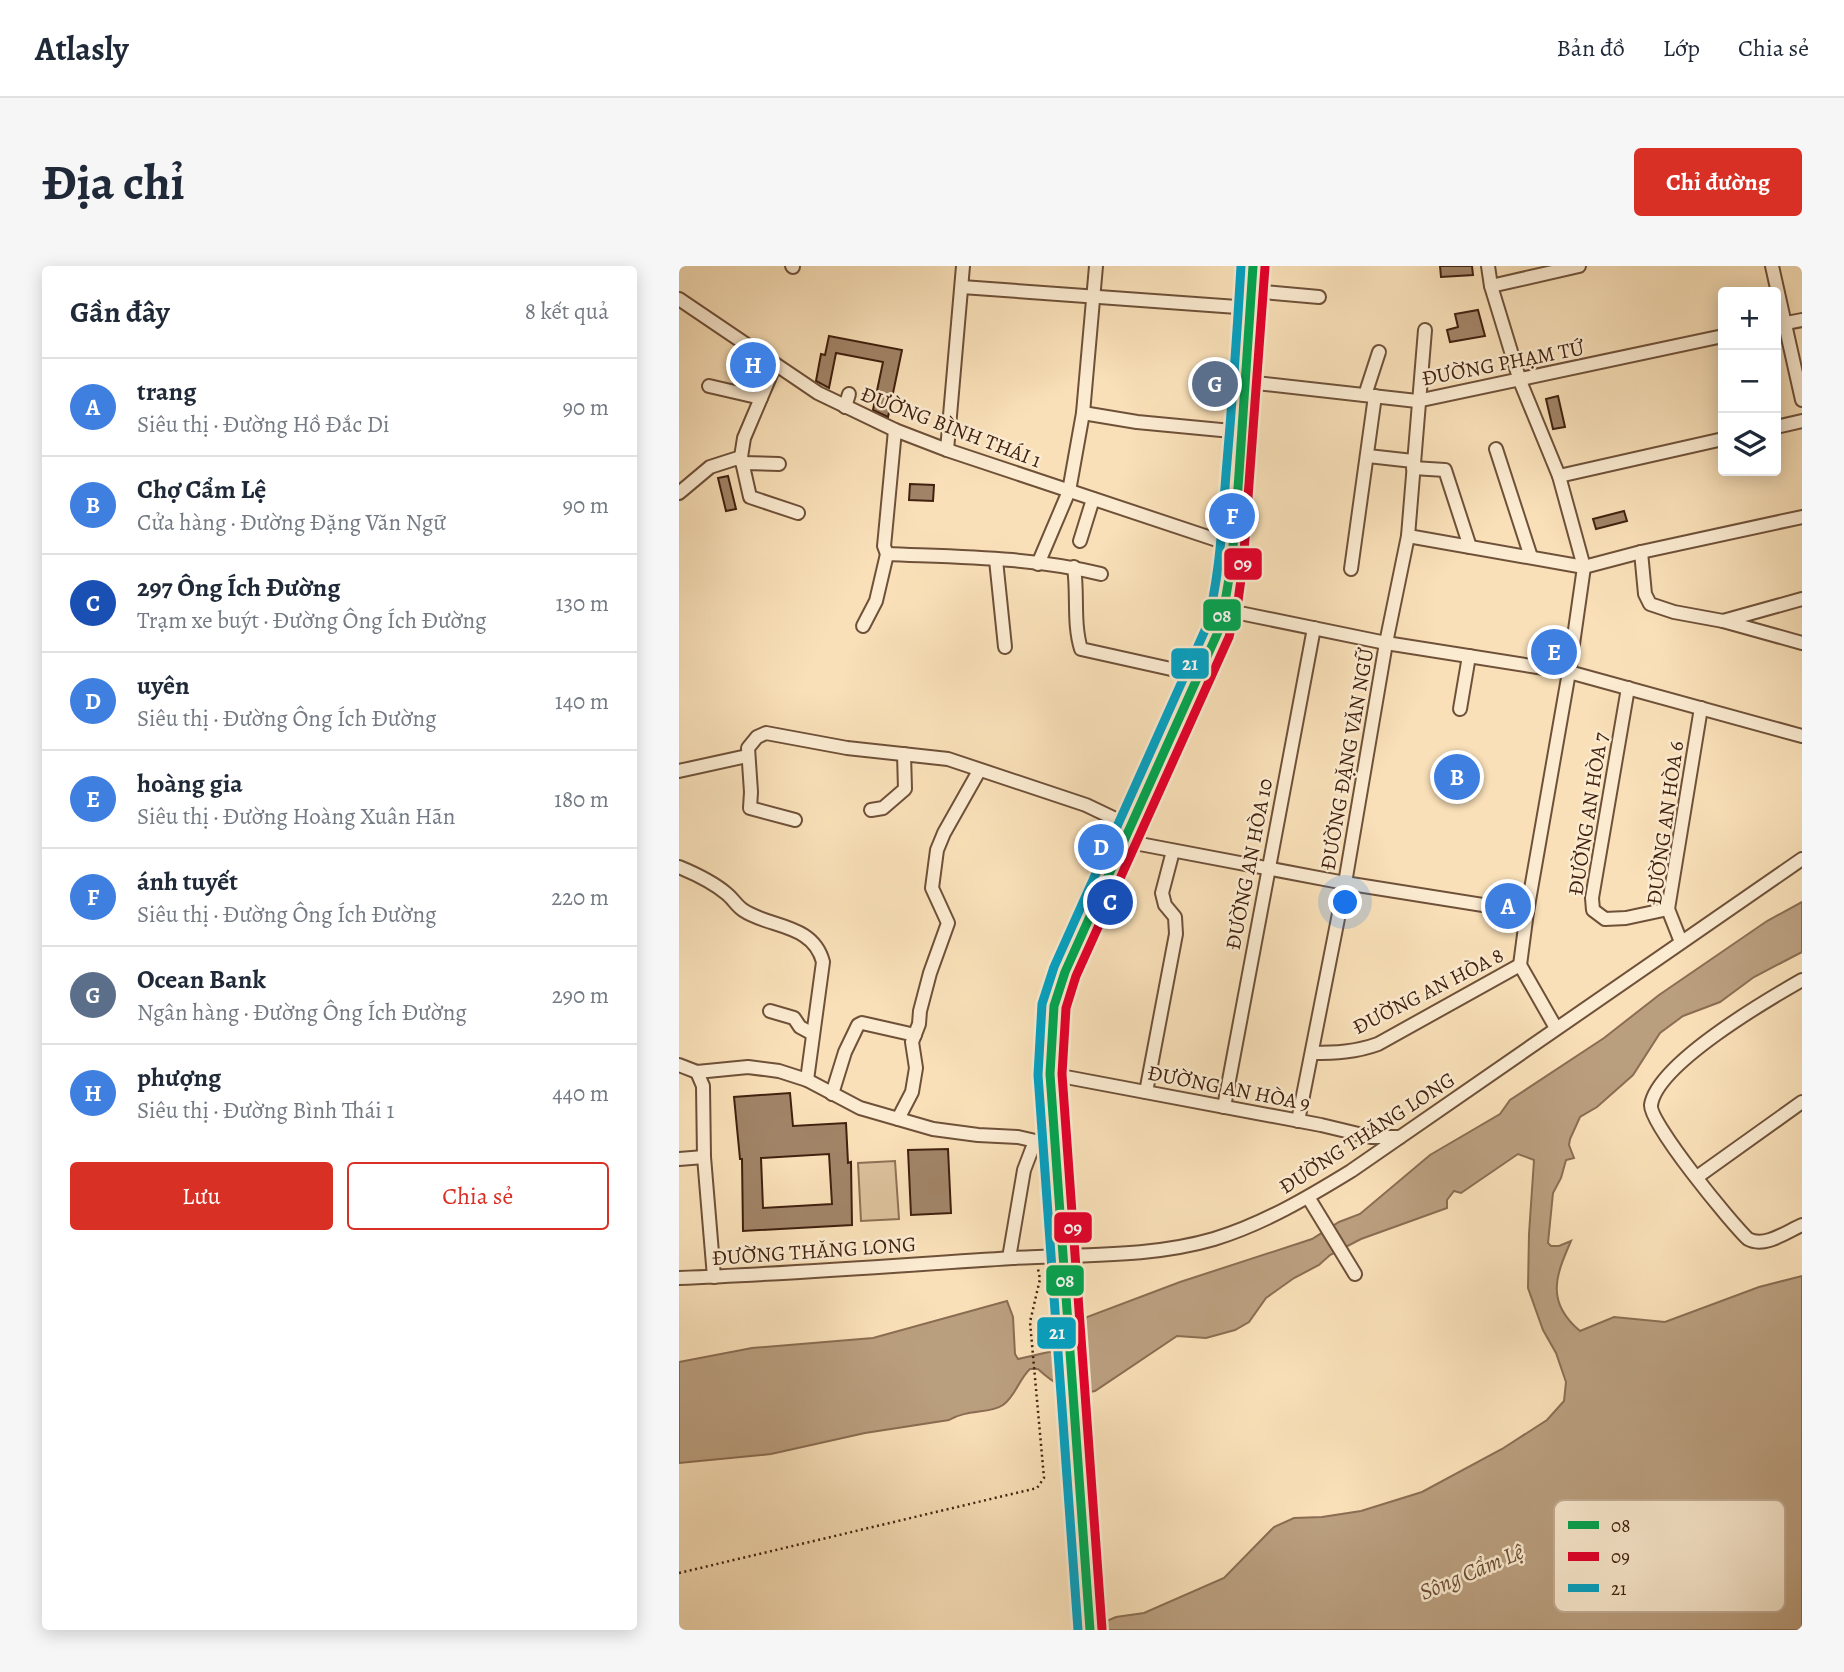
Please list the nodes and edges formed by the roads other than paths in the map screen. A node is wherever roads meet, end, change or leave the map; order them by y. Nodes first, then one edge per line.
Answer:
1 (963, 266) edge
2 (1096, 266) edge
3 (1254, 266) edge
4 (1489, 266) edge
5 (1579, 266) edge
6 (1772, 266) edge
7 (1491, 286) junction
8 (1775, 287) edge
9 (961, 288) junction
10 (1252, 291) junction
11 (1093, 297) junction
12 (1319, 297) dead end
13 (679, 299) edge
14 (1251, 308) junction
15 (1802, 320) edge
16 (1781, 324) edge
17 (1781, 327) edge
18 (1425, 330) dead end
19 (1718, 338) edge
20 (1379, 352) dead end
21 (775, 365) junction
22 (1520, 381) junction
23 (1247, 382) junction
24 (709, 386) dead end
25 (849, 394) dead end
26 (1370, 395) junction
27 (761, 398) junction
28 (1802, 400) edge
29 (1417, 401) junction
30 (845, 407) junction
31 (1083, 413) junction
32 (1802, 421) edge
33 (1781, 426) edge
34 (895, 430) junction
35 (1242, 432) junction
36 (1718, 440) edge
37 (1496, 449) dead end
38 (947, 450) junction
39 (1368, 456) junction
40 (742, 460) junction
41 (779, 464) dead end
42 (1413, 465) junction
43 (1559, 476) junction
44 (1069, 491) junction
45 (679, 493) edge
46 (1093, 499) junction
47 (799, 513) dead end
48 (1802, 516) edge
49 (1408, 536) junction
50 (1080, 541) dead end
51 (1232, 545) junction
52 (1470, 547) junction
53 (1641, 552) junction
54 (887, 554) junction
55 (1531, 557) junction
56 (996, 560) junction
57 (1038, 564) junction
58 (1074, 567) junction
59 (1584, 567) junction
60 (1350, 569) dead end
61 (1101, 574) dead end
62 (1802, 599) edge
63 (1225, 610) junction
64 (1723, 621) junction
65 (863, 626) dead end
66 (1314, 628) junction
67 (1386, 643) junction
68 (1802, 643) edge
69 (1005, 646) dead end
70 (1469, 656) junction
71 (1569, 672) junction
72 (1198, 675) junction
73 (1627, 688) junction
74 (1701, 708) junction
75 (1460, 709) dead end
76 (1802, 736) edge
77 (904, 754) junction
78 (747, 756) junction
79 (679, 771) edge
80 (979, 771) junction
81 (870, 810) dead end
82 (795, 820) dead end
83 (1127, 834) junction
84 (1173, 851) junction
85 (1802, 859) edge
86 (679, 867) edge
87 (1268, 869) junction
88 (1345, 883) junction
89 (1668, 909) junction
90 (1527, 912) junction
91 (1681, 942) junction
92 (1521, 965) junction
93 (1802, 980) edge
94 (770, 1011) dead end
95 (1556, 1028) junction
96 (813, 1034) junction
97 (915, 1035) junction
98 (1312, 1053) junction
99 (679, 1065) edge
100 (697, 1072) junction
101 (1050, 1074) junction
102 (807, 1080) junction
103 (1146, 1092) junction
104 (832, 1094) junction
105 (1802, 1102) edge
106 (1224, 1107) junction
107 (898, 1119) junction
108 (1299, 1121) junction
109 (1401, 1137) junction
110 (1035, 1141) junction
111 (1053, 1145) junction
112 (704, 1157) junction
113 (679, 1159) edge
114 (1697, 1177) junction
115 (1308, 1197) junction
116 (1802, 1225) edge
117 (1009, 1258) junction
118 (1355, 1274) dead end
119 (714, 1277) junction
120 (679, 1278) edge
121 (1090, 1630) edge

1 - 9 street
2 - 11 street
3 - 10 main road
4 - 7 street
5 - 7 street
6 - 8 street
7 - 22 street
9 - 11 street
9 - 38 street
10 - 12 street
10 - 14 main road
11 - 14 street
11 - 31 street
13 - 21 street, ĐƯỜNG BÌNH THÁI 1
14 - 23 main road
15 - 16 street
17 - 28 street
18 - 29 street, ĐƯỜNG ĐẶNG VĂN NGỮ
19 - 22 street, ĐƯỜNG PHẠM TỨ
20 - 26 street
21 - 27 street
21 - 30 street, ĐƯỜNG BÌNH THÁI 1
22 - 29 street, ĐƯỜNG PHẠM TỨ
22 - 43 street
23 - 26 street, ĐƯỜNG PHẠM TỨ
23 - 35 main road
24 - 27 street
25 - 30 street
26 - 29 street, ĐƯỜNG PHẠM TỨ
26 - 39 street
27 - 40 street
29 - 42 street, ĐƯỜNG ĐẶNG VĂN NGỮ
30 - 34 street, ĐƯỜNG BÌNH THÁI 1
31 - 35 street
31 - 44 street
32 - 33 street
34 - 38 street, ĐƯỜNG BÌNH THÁI 1
34 - 54 street
35 - 51 main road
36 - 43 street
37 - 55 street
38 - 44 street, ĐƯỜNG BÌNH THÁI 1
39 - 42 street
39 - 60 street
40 - 41 street
40 - 45 street
40 - 47 street
42 - 49 street, ĐƯỜNG ĐẶNG VĂN NGỮ
42 - 52 street
43 - 59 street
44 - 46 street, ĐƯỜNG BÌNH THÁI 1
44 - 57 street
46 - 50 street
46 - 51 street, ĐƯỜNG BÌNH THÁI 1
48 - 53 street
49 - 52 street
49 - 67 street, ĐƯỜNG ĐẶNG VĂN NGỮ
51 - 63 main road
52 - 55 street
53 - 59 street
53 - 64 street
54 - 56 street
54 - 65 street
55 - 59 street
56 - 57 street
56 - 69 street
57 - 58 street
58 - 61 street
58 - 72 street
59 - 71 street
62 - 64 street
63 - 66 street
63 - 72 main road
64 - 68 street
66 - 67 street
66 - 87 street, ĐƯỜNG AN HÒA 10
67 - 70 street
67 - 88 street, ĐƯỜNG ĐẶNG VĂN NGỮ
70 - 71 street
70 - 75 street
71 - 73 street
71 - 90 street
72 - 83 main road
73 - 74 street
73 - 89 street, ĐƯỜNG AN HÒA 7
74 - 76 street
74 - 89 street, ĐƯỜNG AN HÒA 6
77 - 78 street
77 - 80 street
77 - 81 street
78 - 79 street
78 - 82 street
80 - 83 street
80 - 97 street
83 - 84 street
83 - 101 main road
84 - 87 street
84 - 103 street
85 - 91 street, ĐƯỜNG THĂNG LONG
86 - 96 street
87 - 88 street
87 - 106 street, ĐƯỜNG AN HÒA 10
88 - 90 street
88 - 98 street, ĐƯỜNG ĐẶNG VĂN NGỮ
89 - 91 street, ĐƯỜNG AN HÒA 6
90 - 92 street
91 - 95 street, ĐƯỜNG THĂNG LONG
92 - 95 street
92 - 98 street, ĐƯỜNG AN HÒA 8
93 - 114 street
94 - 96 street
95 - 109 street, ĐƯỜNG THĂNG LONG
96 - 102 street
97 - 104 street
97 - 107 street
98 - 108 street, ĐƯỜNG ĐẶNG VĂN NGỮ
99 - 100 street
100 - 102 street
100 - 112 street
101 - 103 street, ĐƯỜNG AN HÒA 9
101 - 111 main road
102 - 104 street
103 - 106 street, ĐƯỜNG AN HÒA 9
104 - 107 street
105 - 114 street
106 - 108 street, ĐƯỜNG AN HÒA 9
107 - 110 street
108 - 109 street, ĐƯỜNG AN HÒA 9
109 - 115 street, ĐƯỜNG THĂNG LONG
110 - 111 street
110 - 117 street
111 - 121 main road, bridge
112 - 113 street
112 - 119 street
114 - 116 street
115 - 117 street, ĐƯỜNG THĂNG LONG
115 - 118 street
117 - 119 street, ĐƯỜNG THĂNG LONG
119 - 120 street, ĐƯỜNG THĂNG LONG

